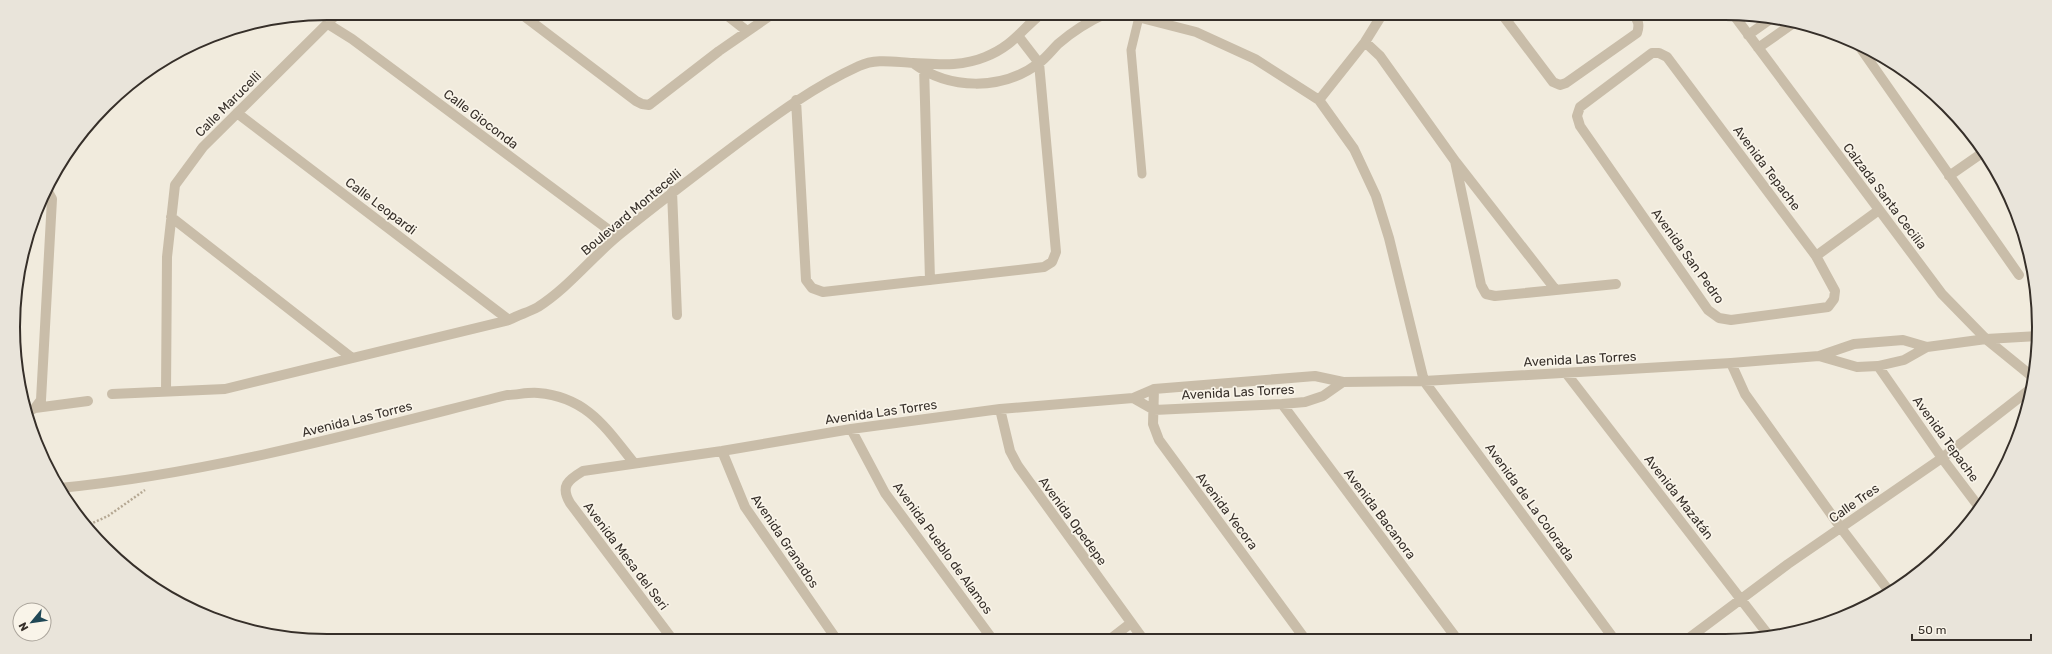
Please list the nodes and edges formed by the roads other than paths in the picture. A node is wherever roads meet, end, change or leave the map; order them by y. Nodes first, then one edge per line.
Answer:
1 (332, 20) edge
2 (529, 20) edge
3 (733, 20) edge
4 (763, 20) edge
5 (1035, 20) edge
6 (1094, 20) edge
7 (1137, 20) edge
8 (1150, 20) edge
9 (1379, 20) edge
10 (1506, 20) edge
11 (1638, 20) edge
12 (1738, 21) edge
13 (1765, 23) edge
14 (328, 24) junction
15 (1788, 27) edge
16 (747, 30) junction
17 (1748, 35) junction
18 (1019, 37) junction
19 (1365, 42) junction
20 (1758, 48) junction
21 (1865, 54) edge
22 (1039, 63) junction
23 (924, 67) junction
24 (796, 100) junction
25 (1319, 100) junction
26 (237, 113) junction
27 (1577, 116) joint
28 (1979, 155) edge
29 (1455, 161) junction
30 (1142, 174) dead end
31 (1949, 176) junction
32 (672, 191) junction
33 (50, 195) edge
34 (1879, 210) junction
35 (171, 217) junction
36 (617, 236) junction
37 (1816, 256) junction
38 (2019, 275) dead end
39 (930, 280) junction
40 (1616, 284) dead end
41 (1555, 289) junction
42 (1828, 307) joint
43 (677, 315) dead end
44 (509, 320) junction
45 (2032, 336) edge
46 (1986, 339) junction
47 (1928, 348) junction
48 (1819, 356) junction
49 (352, 358) junction
50 (1731, 363) junction
51 (1878, 366) junction
52 (1566, 373) junction
53 (2028, 373) edge
54 (1424, 381) junction
55 (1343, 382) junction
56 (1154, 389) junction
57 (166, 392) junction
58 (112, 394) dead end
59 (2025, 394) edge
60 (1133, 398) junction
61 (88, 401) dead end
62 (1282, 404) junction
63 (36, 408) junction
64 (1000, 409) junction
65 (31, 410) edge
66 (1154, 410) junction
67 (851, 429) junction
68 (722, 451) junction
69 (1942, 458) junction
70 (634, 463) junction
71 (566, 486) joint
72 (65, 487) edge
73 (1977, 503) edge
74 (1841, 528) junction
75 (1887, 587) edge
76 (1741, 598) junction
77 (1131, 623) junction
78 (1765, 631) edge
79 (668, 634) edge
80 (833, 634) edge
81 (989, 634) edge
82 (1117, 634) edge
83 (1139, 634) edge
84 (1301, 634) edge
85 (1453, 634) edge
86 (1610, 634) edge
87 (1694, 634) edge

1 - 14 street, Calle Marucelli
2 - 16 street
3 - 16 street
4 - 16 street
5 - 18 street
6 - 22 street, Boulevard Montecelli
7 - 30 lane
8 - 25 street
9 - 19 street
10 - 11 street
12 - 17 street, Calzada Santa Cecilia
13 - 17 street
14 - 26 street, Calle Marucelli
14 - 36 street, Calle Gioconda
15 - 20 street
17 - 20 street, Calzada Santa Cecilia
18 - 22 street
18 - 23 street
19 - 25 street
19 - 29 street
20 - 34 street, Calzada Santa Cecilia
21 - 31 street
22 - 23 street, Boulevard Montecelli
22 - 39 street
23 - 24 street, Boulevard Montecelli
23 - 39 street
24 - 32 street, Boulevard Montecelli
24 - 39 street
25 - 54 street
26 - 35 street, Calle Marucelli
26 - 44 street, Calle Leopardi
27 - 37 street, Avenida Tepache
27 - 42 street, Avenida San Pedro
28 - 31 street
29 - 41 street
29 - 41 street
31 - 38 street
32 - 36 street, Boulevard Montecelli
32 - 43 street
33 - 63 street
34 - 37 street
34 - 46 street, Calzada Santa Cecilia
35 - 49 street
35 - 57 street, Calle Marucelli
36 - 44 street, Boulevard Montecelli
37 - 42 street, Avenida Tepache
40 - 41 street
44 - 49 street, Boulevard Montecelli
45 - 46 street, Avenida Las Torres
46 - 47 street, Avenida Las Torres
46 - 53 street, Calzada Santa Cecilia
47 - 48 street, Avenida Las Torres
47 - 51 street, Avenida Las Torres
48 - 50 street, Avenida Las Torres
48 - 51 street, Avenida Las Torres
49 - 57 street, Boulevard Montecelli
50 - 52 street, Avenida Las Torres
50 - 74 street
51 - 69 street, Avenida Tepache
52 - 54 street, Avenida Las Torres
52 - 76 street, Avenida Mazatán
54 - 55 street, Avenida Las Torres
54 - 86 street, Avenida de La Colorada
55 - 56 street, Avenida Las Torres
55 - 62 street, Avenida Las Torres
56 - 60 street, Avenida Las Torres
56 - 66 street, Avenida Yecora
57 - 58 street, Boulevard Montecelli
59 - 69 street, Calle Tres
60 - 64 street, Avenida Las Torres
60 - 66 street
61 - 63 street
62 - 66 street, Avenida Las Torres
62 - 85 street, Avenida Bacanora
63 - 65 street
64 - 67 street, Avenida Las Torres
64 - 77 street, Avenida Opedepe
66 - 84 street, Avenida Yecora
67 - 68 street, Avenida Las Torres
67 - 81 street, Avenida Pueblo de Alamos
68 - 70 street, Avenida Las Torres
68 - 80 street, Avenida Granados
69 - 73 street, Avenida Tepache
69 - 74 street, Calle Tres
70 - 71 street, Avenida Las Torres
70 - 72 street, Avenida Las Torres
71 - 79 street, Avenida Mesa del Seri
74 - 75 street
74 - 76 street, Calle Tres
76 - 78 street, Avenida Mazatán
76 - 87 street, Calle Tres
77 - 82 street
77 - 83 street, Avenida Opedepe

